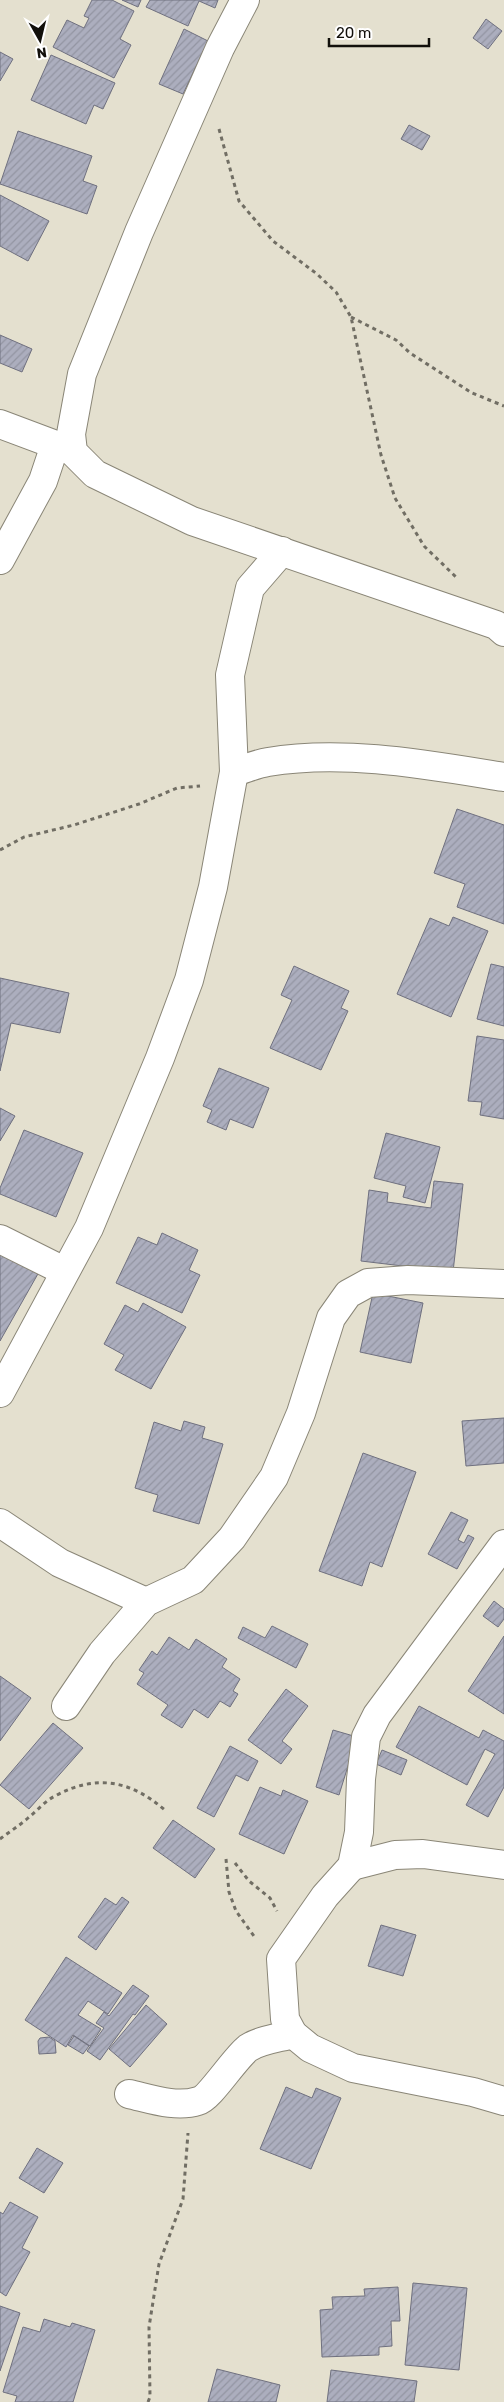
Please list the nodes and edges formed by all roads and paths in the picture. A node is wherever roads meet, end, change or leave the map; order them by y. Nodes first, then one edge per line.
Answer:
1 (245, 0) edge
2 (219, 126) dead end
3 (350, 317) junction
4 (504, 406) edge
5 (0, 424) edge
6 (64, 448) junction
7 (282, 551) junction
8 (0, 560) edge
9 (462, 582) dead end
10 (504, 632) edge
11 (234, 777) junction
12 (504, 777) edge
13 (0, 850) edge
14 (0, 1239) edge
15 (64, 1271) junction
16 (504, 1284) edge
17 (0, 1393) edge
18 (0, 1523) edge
19 (504, 1544) edge
20 (146, 1602) junction
21 (66, 1706) dead end
22 (166, 1811) dead end
23 (0, 1839) edge
24 (226, 1859) dead end
25 (235, 1863) dead end
26 (504, 1865) edge
27 (352, 1866) junction
28 (281, 1959) junction
29 (293, 2034) junction
30 (129, 2094) dead end
31 (199, 2101) junction
32 (504, 2101) edge
33 (148, 2402) edge

1 - 6 street
2 - 3 path
3 - 4 path
3 - 9 path
5 - 6 street
6 - 7 street
6 - 8 street
7 - 10 street
7 - 11 street
11 - 12 street
11 - 13 path
11 - 15 street
14 - 15 street
15 - 17 street
16 - 20 street
18 - 20 street
19 - 27 street
20 - 21 street
22 - 23 path
24 - 28 path
25 - 28 path
26 - 27 street
27 - 28 street
28 - 29 street
29 - 31 street
29 - 32 street
30 - 31 street
31 - 33 path

